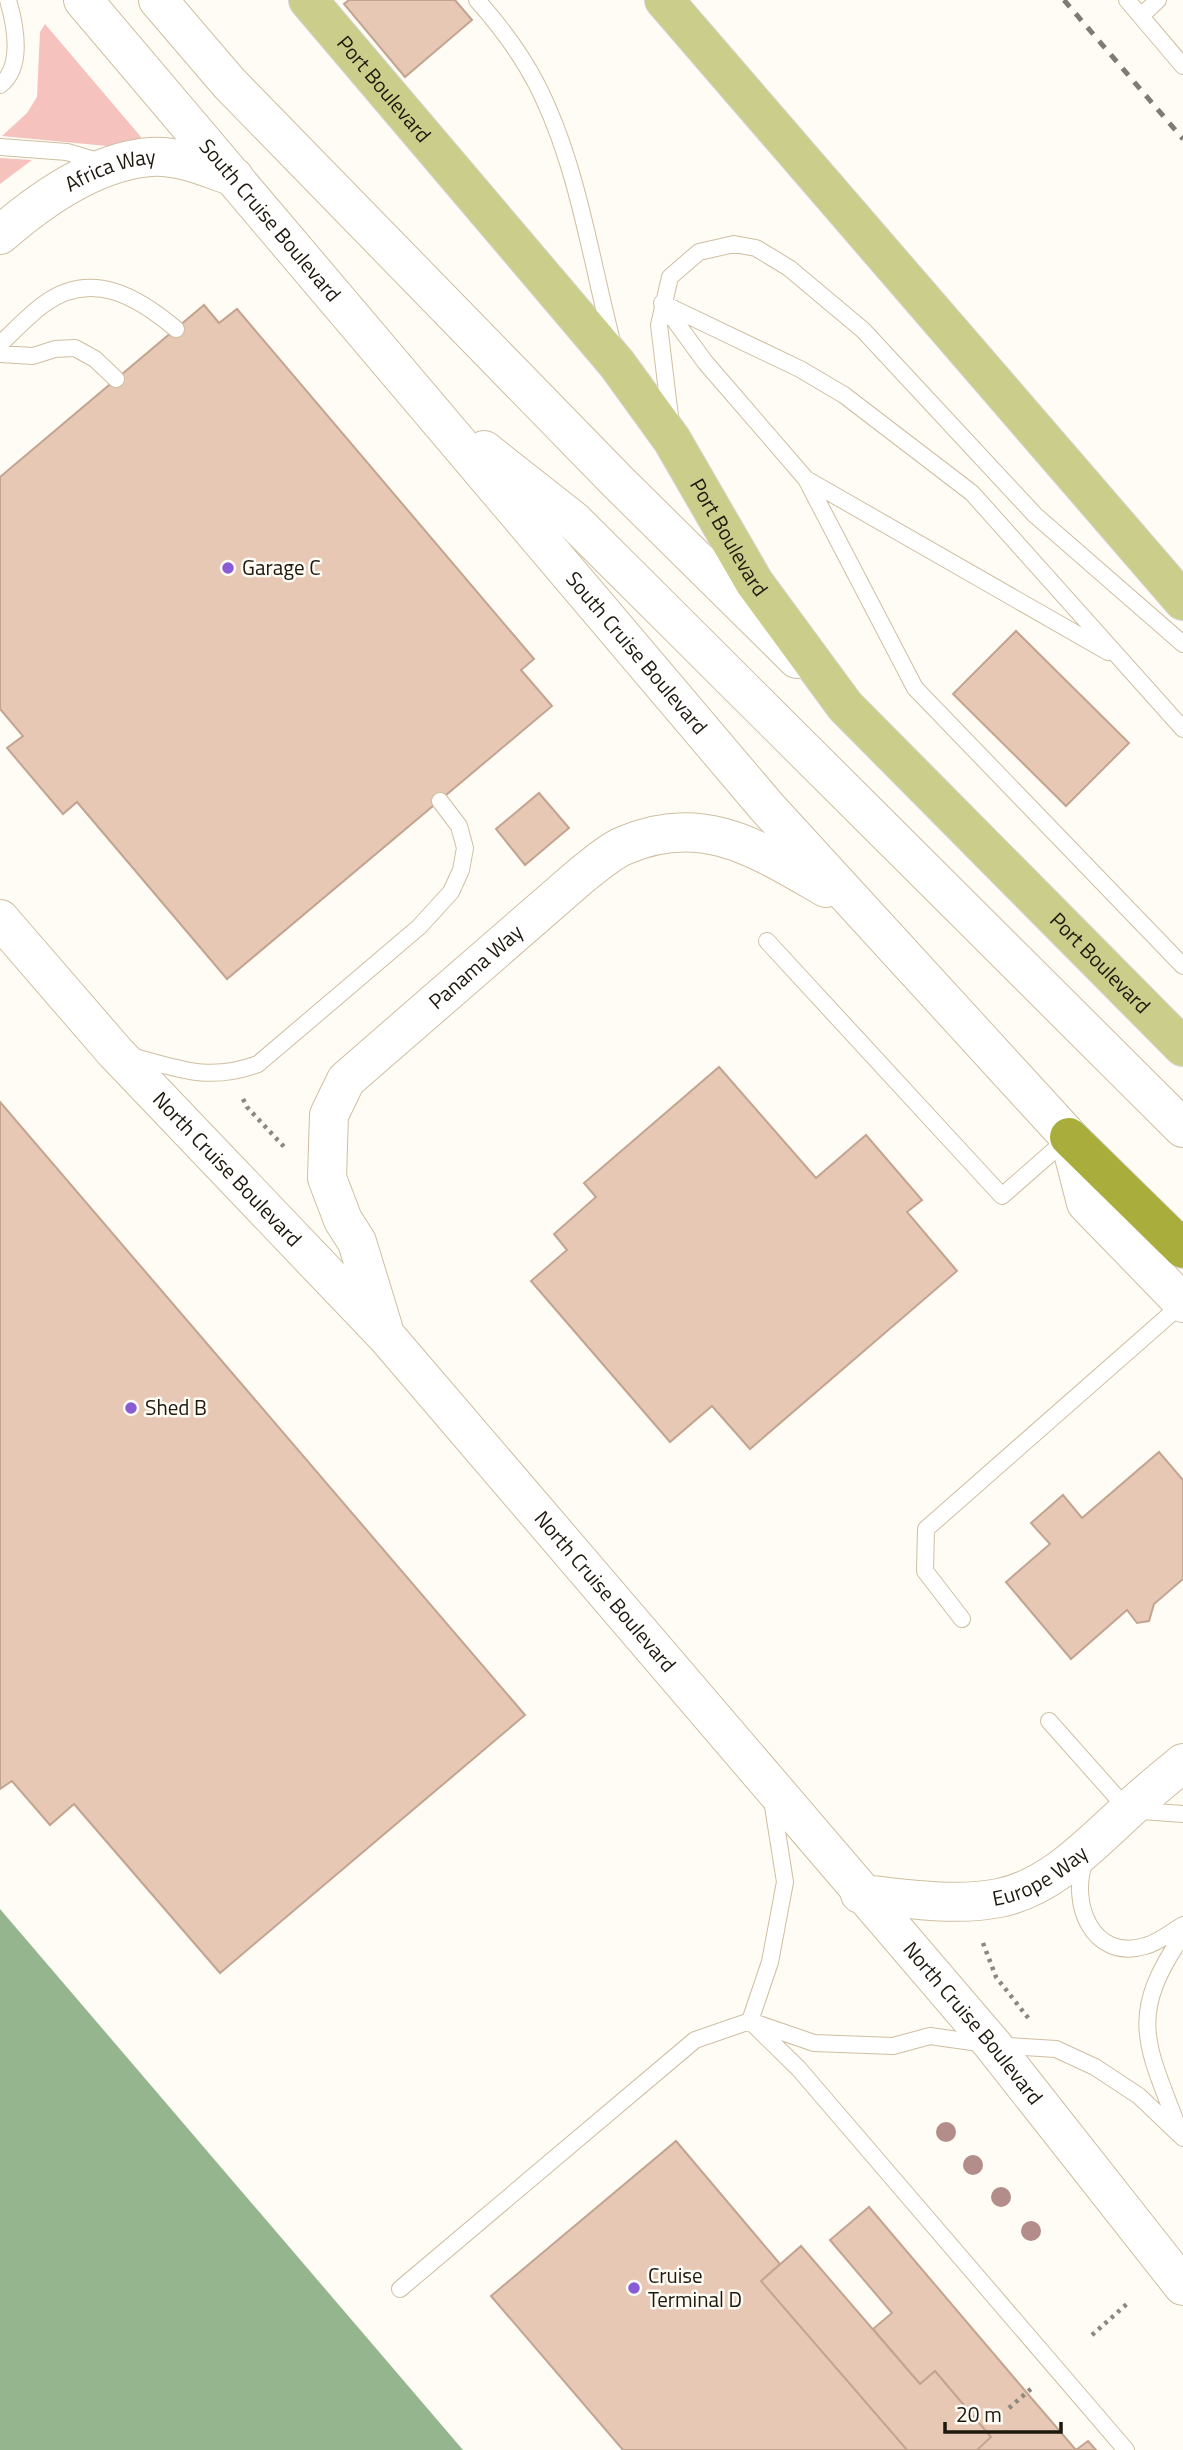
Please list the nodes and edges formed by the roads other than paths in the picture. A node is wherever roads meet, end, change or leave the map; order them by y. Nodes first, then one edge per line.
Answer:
1 (8, 0) edge
2 (83, 0) edge
3 (158, 0) edge
4 (308, 0) edge
5 (477, 0) edge
6 (664, 0) edge
7 (1128, 0) edge
8 (1158, 0) edge
9 (1141, 16) junction
10 (1183, 66) edge
11 (0, 85) edge
12 (0, 147) edge
13 (110, 165) junction
14 (234, 177) junction
15 (0, 235) edge
16 (662, 303) junction
17 (176, 329) dead end
18 (0, 344) edge
19 (0, 354) edge
20 (617, 364) junction
21 (116, 379) dead end
22 (424, 402) junction
23 (672, 440) junction
24 (806, 479) junction
25 (1183, 601) edge
26 (1183, 643) edge
27 (1121, 659) junction
28 (845, 706) junction
29 (1183, 729) edge
30 (440, 801) dead end
31 (858, 906) junction
32 (0, 919) edge
33 (767, 941) dead end
34 (1183, 967) edge
35 (1183, 1047) edge
36 (115, 1052) junction
37 (1183, 1128) edge
38 (1069, 1137) junction
39 (1183, 1249) edge
40 (1183, 1303) edge
41 (387, 1337) junction
42 (962, 1619) dead end
43 (1049, 1721) dead end
44 (1183, 1763) edge
45 (769, 1784) junction
46 (1128, 1810) junction
47 (1183, 1814) edge
48 (1091, 1845) junction
49 (860, 1894) junction
50 (1183, 1925) edge
51 (1183, 1935) edge
52 (750, 2021) junction
53 (993, 2045) junction
54 (1182, 2137) edge
55 (1183, 2286) edge
56 (400, 2289) dead end
57 (1126, 2450) edge

1 - 11 lane
2 - 14 street, South Cruise Boulevard
3 - 28 street
4 - 20 main road, Port Boulevard
5 - 20 lane
6 - 25 main road
7 - 9 lane
8 - 9 lane
9 - 10 lane
12 - 13 lane
13 - 14 street, Africa Way
13 - 15 street, Africa Way
14 - 22 street, South Cruise Boulevard
16 - 23 lane
16 - 24 lane
16 - 26 lane
16 - 27 lane
17 - 18 lane
19 - 21 lane
20 - 23 main road, Port Boulevard
22 - 31 street, South Cruise Boulevard
22 - 37 street
23 - 28 main road, Port Boulevard
24 - 27 lane
24 - 34 lane
27 - 29 lane
28 - 35 main road, Port Boulevard
30 - 36 lane
31 - 38 street, South Cruise Boulevard
31 - 41 street, Panama Way
32 - 36 street, North Cruise Boulevard
33 - 38 lane
36 - 41 street, North Cruise Boulevard
38 - 39 highway
38 - 40 street, South Cruise Boulevard
40 - 42 lane
41 - 45 street, North Cruise Boulevard
43 - 46 lane
44 - 46 street, Europe Way
45 - 49 street, North Cruise Boulevard
45 - 52 lane
46 - 47 lane
46 - 48 street, Europe Way
48 - 49 street, Europe Way
48 - 50 lane
49 - 53 street, North Cruise Boulevard
51 - 54 lane
52 - 53 lane
52 - 56 lane
52 - 57 lane
53 - 54 lane
53 - 55 street, North Cruise Boulevard

